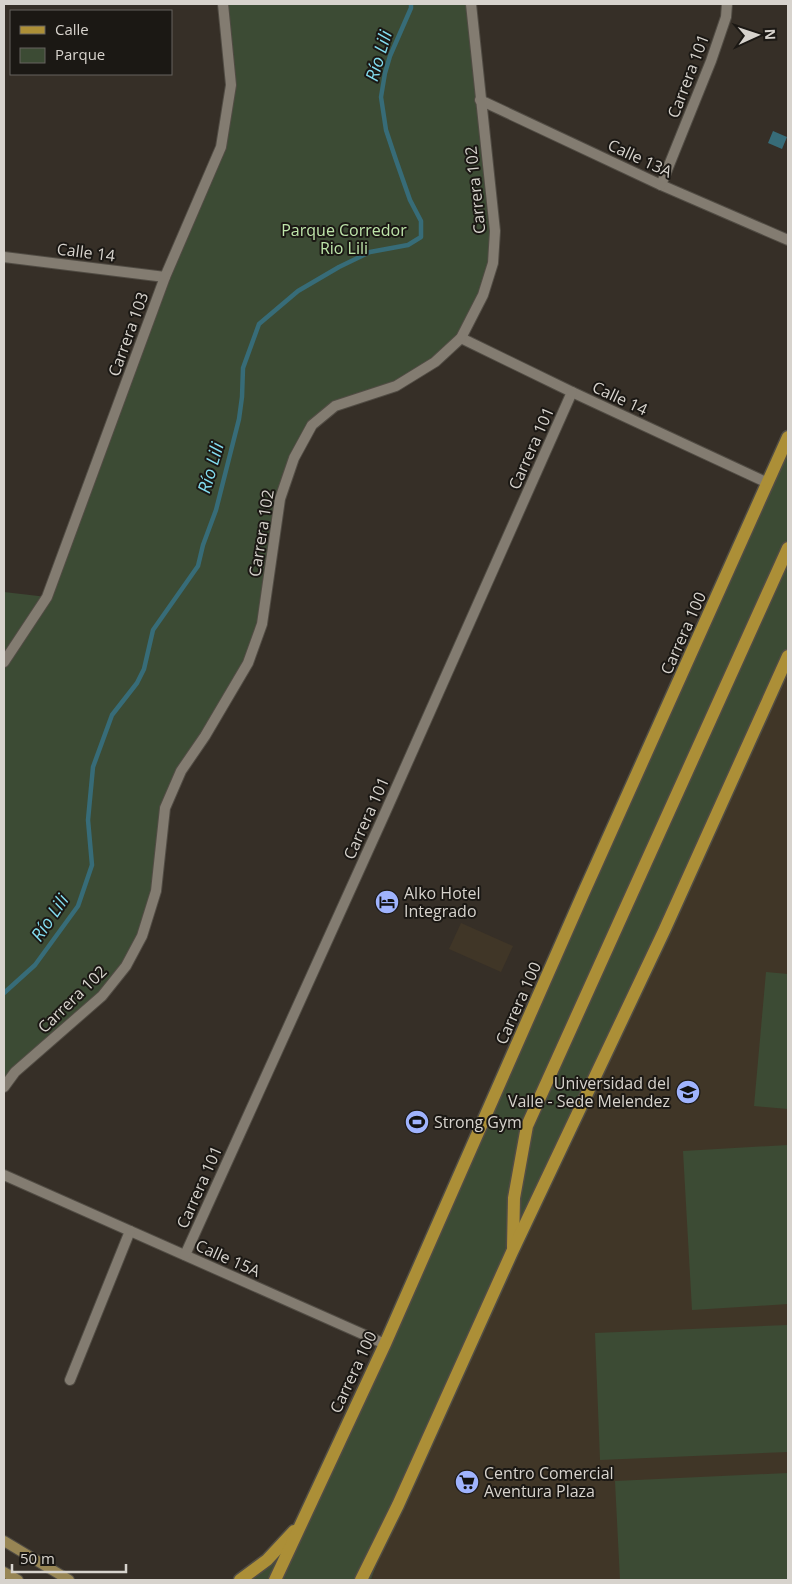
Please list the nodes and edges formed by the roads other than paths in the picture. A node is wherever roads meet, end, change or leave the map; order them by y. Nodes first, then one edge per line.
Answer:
1 (223, 4) edge
2 (471, 4) edge
3 (727, 4) edge
4 (480, 100) junction
5 (661, 185) junction
6 (788, 240) edge
7 (4, 257) edge
8 (165, 277) junction
9 (461, 338) junction
10 (572, 392) junction
11 (788, 437) edge
12 (768, 483) junction
13 (788, 548) edge
14 (788, 656) edge
15 (4, 662) edge
16 (4, 1087) edge
17 (4, 1175) edge
18 (130, 1231) junction
19 (512, 1252) junction
20 (185, 1255) junction
21 (385, 1344) junction
22 (70, 1380) dead end
23 (398, 1505) junction
24 (302, 1522) junction
25 (4, 1541) edge
26 (4, 1572) edge
27 (18, 1580) edge
28 (69, 1580) edge
29 (240, 1580) edge
30 (274, 1580) edge
31 (361, 1580) edge
32 (371, 1580) edge

1 - 8 street, Carrera 103
2 - 4 street, Carrera 102
3 - 5 street, Carrera 101
4 - 5 street, Calle 13A
4 - 9 street, Carrera 102
5 - 6 street, Calle 13A
7 - 8 street, Calle 14
8 - 15 street, Carrera 103
9 - 10 street, Calle 14
9 - 16 street, Carrera 102
10 - 12 street, Calle 14
10 - 20 street, Carrera 101
11 - 12 main road, Carrera 100
12 - 21 main road, Carrera 100
13 - 19 main road
14 - 19 main road
17 - 18 street, Calle 15A
18 - 20 street, Calle 15A
18 - 22 street
19 - 23 main road
20 - 21 street, Calle 15A
21 - 24 main road, Carrera 100
23 - 31 main road
23 - 32 main road
24 - 29 main road
24 - 30 main road, Carrera 100
25 - 28 main road
26 - 27 main road

